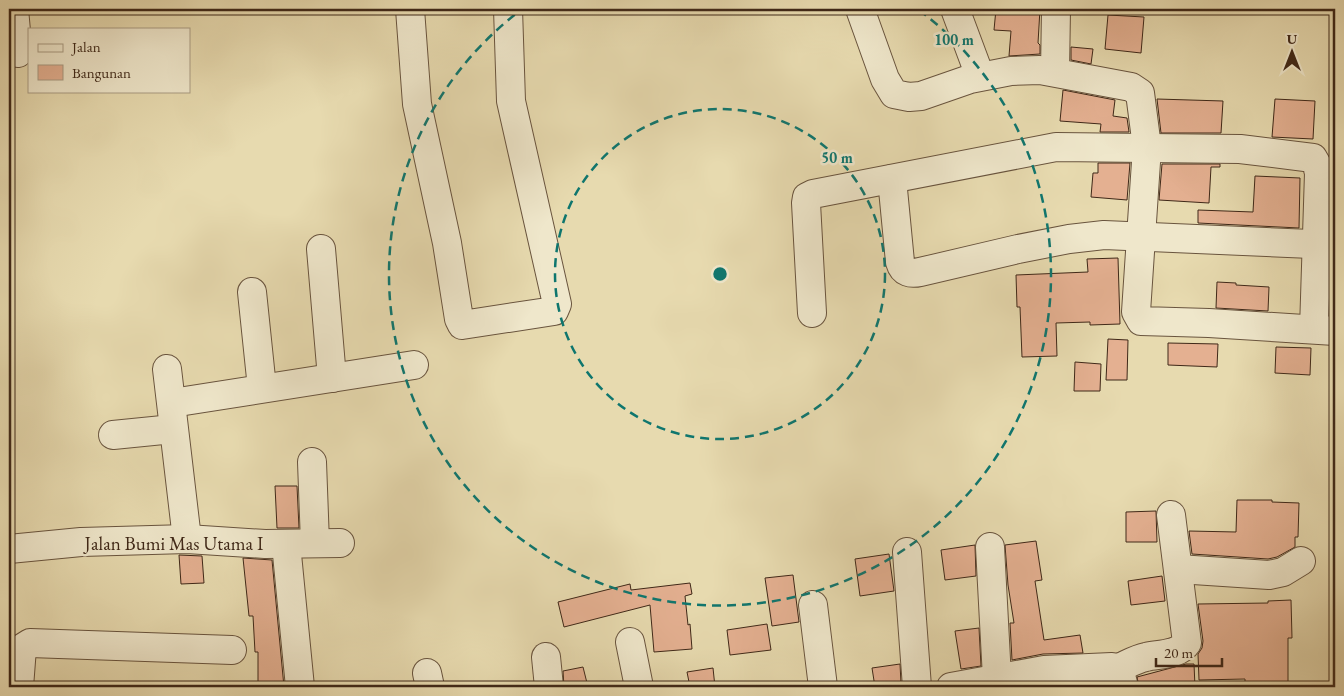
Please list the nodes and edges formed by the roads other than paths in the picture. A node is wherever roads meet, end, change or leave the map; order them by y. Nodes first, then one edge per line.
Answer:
1 (14, 9) edge
2 (410, 9) edge
3 (508, 9) edge
4 (860, 9) edge
5 (955, 9) edge
6 (1056, 9) edge
7 (18, 53) dead end
8 (1055, 72) junction
9 (980, 76) junction
10 (1148, 147) junction
11 (892, 179) junction
12 (1142, 236) junction
13 (1326, 244) edge
14 (320, 249) dead end
15 (252, 292) dead end
16 (812, 313) dead end
17 (1325, 330) edge
18 (414, 365) dead end
19 (167, 369) dead end
20 (332, 378) junction
21 (262, 388) junction
22 (172, 416) junction
23 (113, 435) dead end
24 (312, 462) dead end
25 (1171, 515) dead end
26 (187, 540) junction
27 (286, 544) junction
28 (990, 547) dead end
29 (9, 549) edge
30 (907, 552) dead end
31 (1301, 561) dead end
32 (1178, 569) junction
33 (812, 605) dead end
34 (630, 642) dead end
35 (232, 650) dead end
36 (546, 657) dead end
37 (997, 678) junction
38 (1044, 678) edge
39 (1122, 678) edge
40 (19, 687) edge
41 (300, 687) edge
42 (549, 687) edge
43 (638, 687) edge
44 (824, 687) edge
45 (917, 687) edge
46 (951, 687) edge

1 - 7 street
2 - 3 street
4 - 9 street
5 - 9 street
6 - 8 street
8 - 9 street
8 - 10 street
10 - 11 street
10 - 12 street
10 - 13 street
11 - 12 street
11 - 16 street
12 - 13 street
12 - 17 street
13 - 17 street
14 - 20 street
15 - 21 street
18 - 20 street
19 - 22 street
20 - 21 street
21 - 22 street
22 - 23 street
22 - 26 street
24 - 27 street, Jalan Bumi Mas Utama I
25 - 32 street
26 - 27 street, Jalan Bumi Mas Utama I
26 - 29 street, Jalan Bumi Mas Utama I
27 - 41 street
28 - 37 street
30 - 45 street
31 - 32 street
32 - 39 street
33 - 44 street
34 - 43 street
35 - 40 street
36 - 42 street
37 - 38 street
37 - 46 street
38 - 39 street

